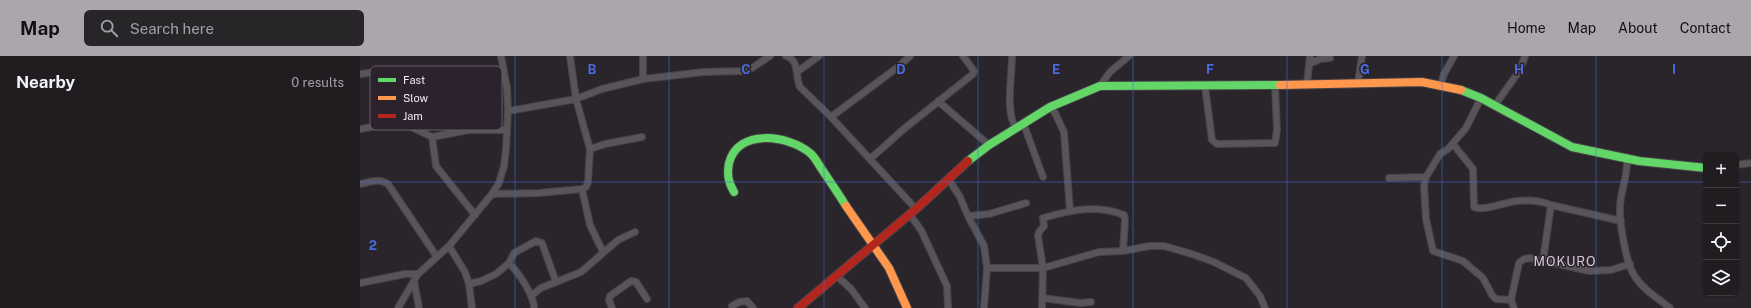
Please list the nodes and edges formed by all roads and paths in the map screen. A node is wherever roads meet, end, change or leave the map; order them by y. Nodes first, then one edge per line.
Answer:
1 (501, 56) edge
2 (570, 56) edge
3 (643, 56) edge
4 (770, 56) edge
5 (786, 56) edge
6 (910, 56) edge
7 (963, 56) edge
8 (1012, 56) edge
9 (1129, 56) edge
10 (1310, 56) edge
11 (1362, 56) edge
12 (1454, 56) edge
13 (1525, 56) edge
14 (817, 57) edge
15 (1330, 58) dead end
16 (1309, 64) junction
17 (504, 70) joint
18 (797, 72) junction
19 (370, 73) edge
20 (360, 74) edge
21 (643, 79) junction
22 (1358, 83) junction
23 (1307, 84) junction
24 (1441, 84) junction
25 (1275, 85) junction
26 (1100, 86) junction
27 (1205, 86) junction
28 (1481, 98) junction
29 (576, 99) junction
30 (938, 102) junction
31 (1495, 105) junction
32 (1050, 107) junction
33 (508, 111) junction
34 (831, 117) junction
35 (370, 127) edge
36 (1020, 127) junction
37 (360, 129) edge
38 (417, 130) edge
39 (506, 130) junction
40 (432, 137) junction
41 (642, 137) dead end
42 (1453, 144) junction
43 (989, 145) junction
44 (590, 149) junction
45 (870, 158) junction
46 (1627, 158) junction
47 (1751, 163) edge
48 (1739, 165) edge
49 (1703, 168) edge
50 (1044, 177) dead end
51 (1426, 177) junction
52 (1389, 178) dead end
53 (949, 180) junction
54 (360, 184) edge
55 (582, 189) junction
56 (734, 192) dead end
57 (492, 194) junction
58 (1026, 203) dead end
59 (1551, 205) junction
60 (1070, 211) junction
61 (913, 212) junction
62 (475, 215) junction
63 (968, 216) junction
64 (1621, 221) junction
65 (634, 232) dead end
66 (449, 246) junction
67 (873, 246) junction
68 (1123, 251) junction
69 (603, 252) junction
70 (437, 257) junction
71 (1543, 261) junction
72 (509, 263) junction
73 (1630, 264) junction
74 (987, 268) junction
75 (1043, 268) junction
76 (418, 274) junction
77 (837, 276) junction
78 (414, 281) junction
79 (556, 282) junction
80 (360, 283) edge
81 (469, 284) junction
82 (531, 296) junction
83 (647, 298) dead end
84 (1043, 298) junction
85 (1511, 300) junction
86 (1091, 302) dead end
87 (732, 306) dead end
88 (800, 307) edge
89 (398, 308) edge
90 (419, 308) edge
91 (472, 308) edge
92 (534, 308) edge
93 (612, 308) edge
94 (753, 308) edge
95 (865, 308) edge
96 (907, 308) edge
97 (948, 308) edge
98 (984, 308) edge
99 (1042, 308) edge
100 (1265, 308) edge
101 (1514, 308) edge
102 (1670, 308) edge

1 - 17 street
2 - 29 street
3 - 21 street
4 - 21 street
5 - 18 street
6 - 34 street
7 - 30 street
8 - 36 street
9 - 26 street
10 - 16 street
11 - 22 street
12 - 24 street
13 - 31 street
14 - 18 street
15 - 16 street
16 - 23 street
17 - 33 street
18 - 34 street
19 - 20 street
21 - 29 street
22 - 23 street
22 - 24 street
23 - 25 street
24 - 28 street
25 - 27 street
25 - 27 street
26 - 27 street
26 - 32 street
28 - 31 street
28 - 42 street
29 - 33 street
29 - 44 street
30 - 43 street
30 - 45 street
31 - 46 street
32 - 36 street
32 - 60 street
33 - 39 street
34 - 45 street
35 - 37 street
36 - 43 street
36 - 50 street
38 - 40 street
39 - 40 street
39 - 57 street
40 - 62 street
41 - 44 street
42 - 51 street
42 - 59 street
43 - 53 street
44 - 55 street
45 - 61 street
46 - 49 street
46 - 64 street
47 - 48 street
51 - 52 street
51 - 85 street
53 - 61 street
53 - 63 street
54 - 70 street
55 - 57 street
55 - 69 street
56 - 67 street
57 - 62 street
58 - 63 street
59 - 64 street
59 - 71 street
60 - 68 street
60 - 75 street
61 - 67 street
61 - 97 street
62 - 66 street
63 - 74 street
64 - 73 street
65 - 69 street
66 - 70 street
66 - 81 street
67 - 77 street
67 - 96 street
68 - 75 street
68 - 100 street
69 - 79 street
70 - 76 street
71 - 73 street
71 - 85 street
72 - 79 street
72 - 81 street
72 - 82 street
73 - 102 street
74 - 75 street
74 - 98 street
75 - 84 street
76 - 78 street
76 - 80 street
77 - 88 street
77 - 95 street
78 - 89 street
78 - 90 street
79 - 82 street
81 - 91 street
82 - 92 street
83 - 93 street
84 - 86 street
84 - 99 street
85 - 101 street
87 - 94 street

